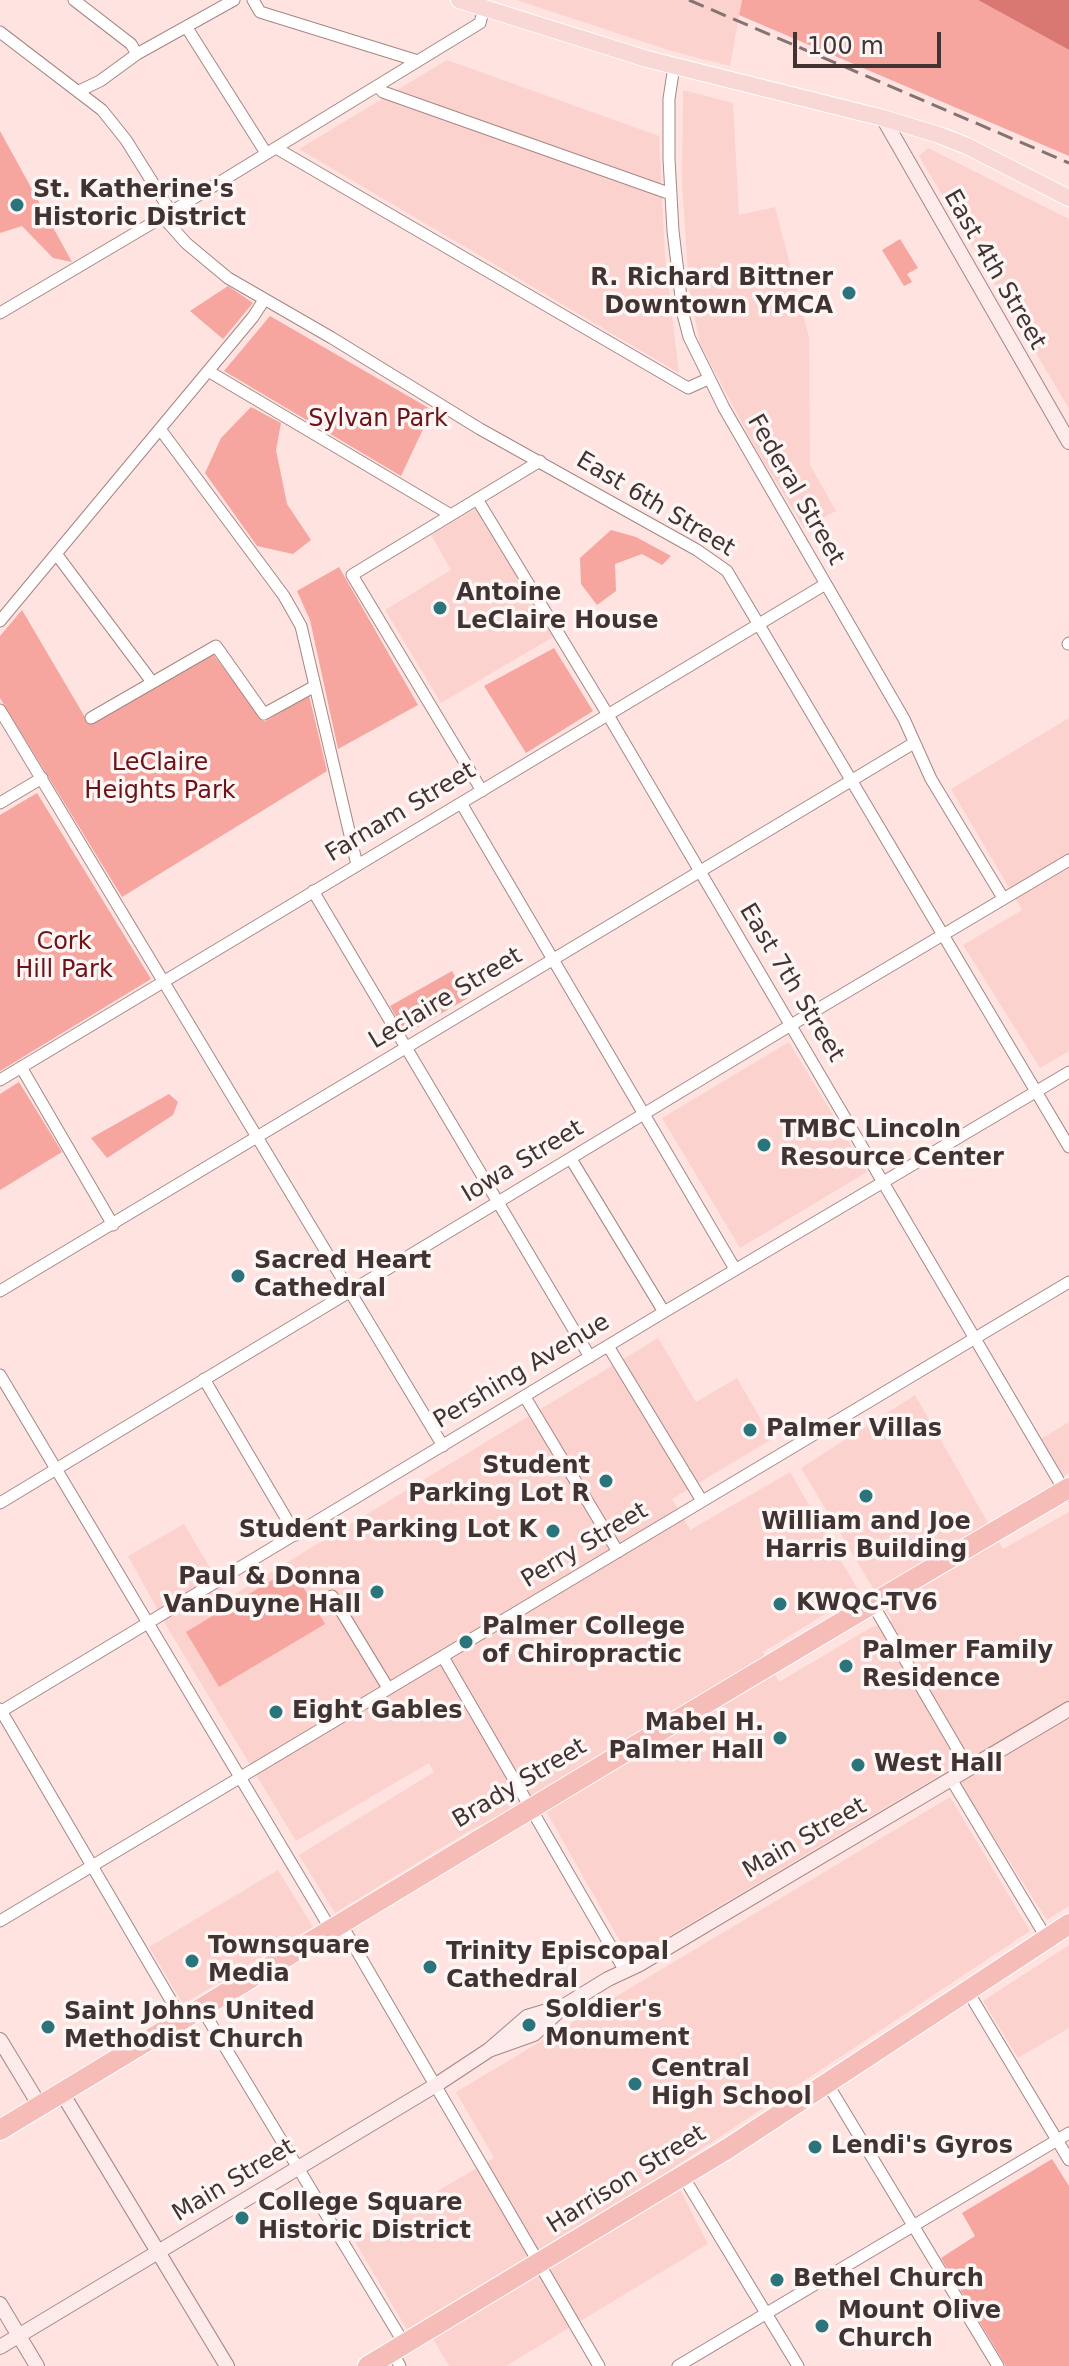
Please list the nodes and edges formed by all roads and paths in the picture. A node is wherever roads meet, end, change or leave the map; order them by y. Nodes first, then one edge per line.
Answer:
1 (74, 0) edge
2 (234, 0) edge
3 (253, 0) edge
4 (459, 0) edge
5 (484, 8) junction
6 (187, 28) junction
7 (0, 32) edge
8 (137, 54) junction
9 (418, 61) junction
10 (674, 66) junction
11 (377, 86) junction
12 (79, 91) junction
13 (883, 118) junction
14 (271, 150) junction
15 (671, 194) junction
16 (1069, 198) edge
17 (167, 214) junction
18 (264, 300) junction
19 (0, 313) edge
20 (208, 371) junction
21 (708, 379) junction
22 (160, 429) junction
23 (1069, 442) edge
24 (540, 461) junction
25 (477, 499) junction
26 (451, 515) junction
27 (57, 555) junction
28 (824, 585) junction
29 (0, 621) edge
30 (759, 623) junction
31 (152, 682) junction
32 (315, 686) junction
33 (0, 710) edge
34 (608, 715) junction
35 (91, 718) dead end
36 (914, 743) junction
37 (42, 778) junction
38 (851, 781) junction
39 (482, 791) junction
40 (0, 803) edge
41 (461, 803) junction
42 (1069, 860) edge
43 (357, 865) junction
44 (700, 871) junction
45 (313, 891) junction
46 (1003, 898) junction
47 (943, 935) junction
48 (553, 961) junction
49 (163, 981) junction
50 (791, 1025) junction
51 (405, 1049) junction
52 (21, 1067) junction
53 (1069, 1072) edge
54 (0, 1080) edge
55 (1036, 1092) junction
56 (644, 1116) junction
57 (258, 1138) junction
58 (1069, 1147) edge
59 (571, 1159) junction
60 (883, 1182) junction
61 (498, 1203) junction
62 (113, 1225) junction
63 (735, 1269) junction
64 (1069, 1282) edge
65 (0, 1291) edge
66 (351, 1292) junction
67 (664, 1312) junction
68 (975, 1338) junction
69 (608, 1346) junction
70 (590, 1357) junction
71 (0, 1375) edge
72 (204, 1379) junction
73 (525, 1397) junction
74 (443, 1446) junction
75 (55, 1469) junction
76 (1067, 1492) edge
77 (702, 1501) junction
78 (0, 1503) edge
79 (296, 1535) junction
80 (618, 1552) junction
81 (332, 1596) dead end
82 (872, 1603) junction
83 (148, 1625) junction
84 (443, 1657) junction
85 (388, 1688) junction
86 (1069, 1709) edge
87 (0, 1711) edge
88 (969, 1769) junction
89 (239, 1776) junction
90 (951, 1779) junction
91 (531, 1808) junction
92 (91, 1865) junction
93 (0, 1921) edge
94 (1069, 1924) edge
95 (335, 1925) junction
96 (1047, 1939) junction
97 (625, 1971) junction
98 (967, 1990) junction
99 (202, 2009) junction
100 (183, 2021) junction
101 (0, 2040) edge
102 (827, 2083) junction
103 (436, 2085) junction
104 (62, 2093) junction
105 (40, 2106) junction
106 (0, 2130) edge
107 (1069, 2133) edge
108 (1057, 2140) junction
109 (1069, 2160) edge
110 (298, 2168) junction
111 (683, 2176) junction
112 (913, 2227) junction
113 (158, 2252) junction
114 (538, 2265) junction
115 (0, 2304) edge
116 (766, 2313) junction
117 (19, 2335) junction
118 (0, 2347) edge
119 (399, 2354) edge
120 (37, 2366) edge
121 (227, 2366) edge
122 (368, 2366) edge
123 (599, 2366) edge
124 (678, 2366) edge
125 (798, 2366) edge
126 (998, 2366) edge

1 - 8 street
2 - 6 street
3 - 9 street
4 - 5 main road
5 - 9 street
5 - 10 main road
6 - 8 street
6 - 14 street
7 - 12 street, East 6th Street
8 - 12 street
9 - 11 street
10 - 13 main road
10 - 15 street, Federal Street
11 - 14 street
11 - 15 street
12 - 17 street, East 6th Street
13 - 16 main road
13 - 23 street, East 4th Street
14 - 17 street
14 - 21 street
15 - 21 street, Federal Street
17 - 18 street, East 6th Street
17 - 19 street
18 - 20 street
18 - 24 street, East 6th Street
20 - 22 street
20 - 26 street
21 - 28 street, Federal Street
22 - 27 street
22 - 32 street
24 - 25 street
24 - 30 street, East 6th Street
25 - 26 street
25 - 34 street, East 7th Street
26 - 39 street
27 - 29 street
27 - 31 street
28 - 30 street, Farnam Street
28 - 36 street, Federal Street
30 - 34 street, Farnam Street
30 - 38 street, East 6th Street
31 - 32 street
31 - 35 street
32 - 43 street
33 - 37 street
34 - 39 street, Farnam Street
34 - 44 street, East 7th Street
36 - 38 street, Leclaire Street
36 - 46 street, Federal Street
37 - 40 street
37 - 49 street
38 - 44 street, Leclaire Street
38 - 47 street, East 6th Street
39 - 41 street, Farnam Street
41 - 43 street, Farnam Street
41 - 48 street
42 - 46 street, Iowa Street
43 - 45 street, Farnam Street
44 - 48 street, Leclaire Street
44 - 50 street, East 7th Street
45 - 49 street, Farnam Street
45 - 51 street
46 - 47 street, Iowa Street
47 - 50 street, Iowa Street
47 - 55 street, East 6th Street
48 - 51 street, Leclaire Street
48 - 56 street
49 - 52 street, Farnam Street
49 - 57 street
50 - 56 street, Iowa Street
50 - 60 street, East 7th Street
51 - 57 street, Leclaire Street
51 - 61 street
52 - 54 street, Farnam Street
52 - 62 street
53 - 55 street, Pershing Avenue
55 - 58 street, East 6th Street
55 - 60 street, Pershing Avenue
56 - 59 street, Iowa Street
56 - 63 street
57 - 62 street, Leclaire Street
57 - 66 street
59 - 61 street, Iowa Street
59 - 67 street
60 - 63 street, Pershing Avenue
60 - 68 street, East 7th Street
61 - 66 street, Iowa Street
61 - 70 street
62 - 65 street, Leclaire Street
63 - 67 street, Pershing Avenue
64 - 68 street, Perry Street
66 - 72 street, Iowa Street
66 - 74 street
67 - 69 street, Pershing Avenue
68 - 76 street, East 7th Street
68 - 77 street, Perry Street
69 - 70 street, Pershing Avenue
69 - 77 street
70 - 73 street, Pershing Avenue
71 - 75 street
72 - 75 street, Iowa Street
72 - 79 street
73 - 74 street, Pershing Avenue
73 - 80 street
74 - 79 street, Pershing Avenue
75 - 78 street, Iowa Street
75 - 83 street
76 - 82 highway, Brady Street
77 - 80 street, Perry Street
79 - 83 street, Pershing Avenue
80 - 84 street, Perry Street
81 - 85 street
82 - 88 street
82 - 91 highway, Brady Street
83 - 87 street, Pershing Avenue
83 - 89 street
84 - 85 street, Perry Street
84 - 91 street
85 - 89 street, Perry Street
86 - 88 street, Main Street
87 - 92 street
88 - 90 street, Main Street
89 - 92 street, Perry Street
89 - 95 street
90 - 96 street
90 - 97 street, Main Street
91 - 95 highway, Brady Street
91 - 97 street
92 - 93 street, Perry Street
92 - 100 street
94 - 96 highway, Harrison Street
95 - 99 highway, Brady Street
95 - 103 street
96 - 98 highway, Harrison Street
97 - 103 street, Main Street
98 - 102 highway, Harrison Street
98 - 108 street
99 - 100 highway, Brady Street
99 - 110 street
100 - 104 highway, Brady Street
101 - 105 street
102 - 111 highway, Harrison Street
102 - 112 street
103 - 110 street, Main Street
103 - 114 street
104 - 105 highway, Brady Street
104 - 113 street
105 - 106 highway, Brady Street
107 - 108 street
108 - 109 street
108 - 112 street
110 - 113 street, Main Street
110 - 119 street
111 - 114 highway, Harrison Street
111 - 116 street
112 - 116 street
112 - 126 street
113 - 117 street, Main Street
113 - 121 street
114 - 119 highway, Harrison Street
114 - 123 street
115 - 117 street
116 - 124 street
116 - 125 street
117 - 118 street, Main Street
117 - 120 street
119 - 122 highway, Harrison Street

